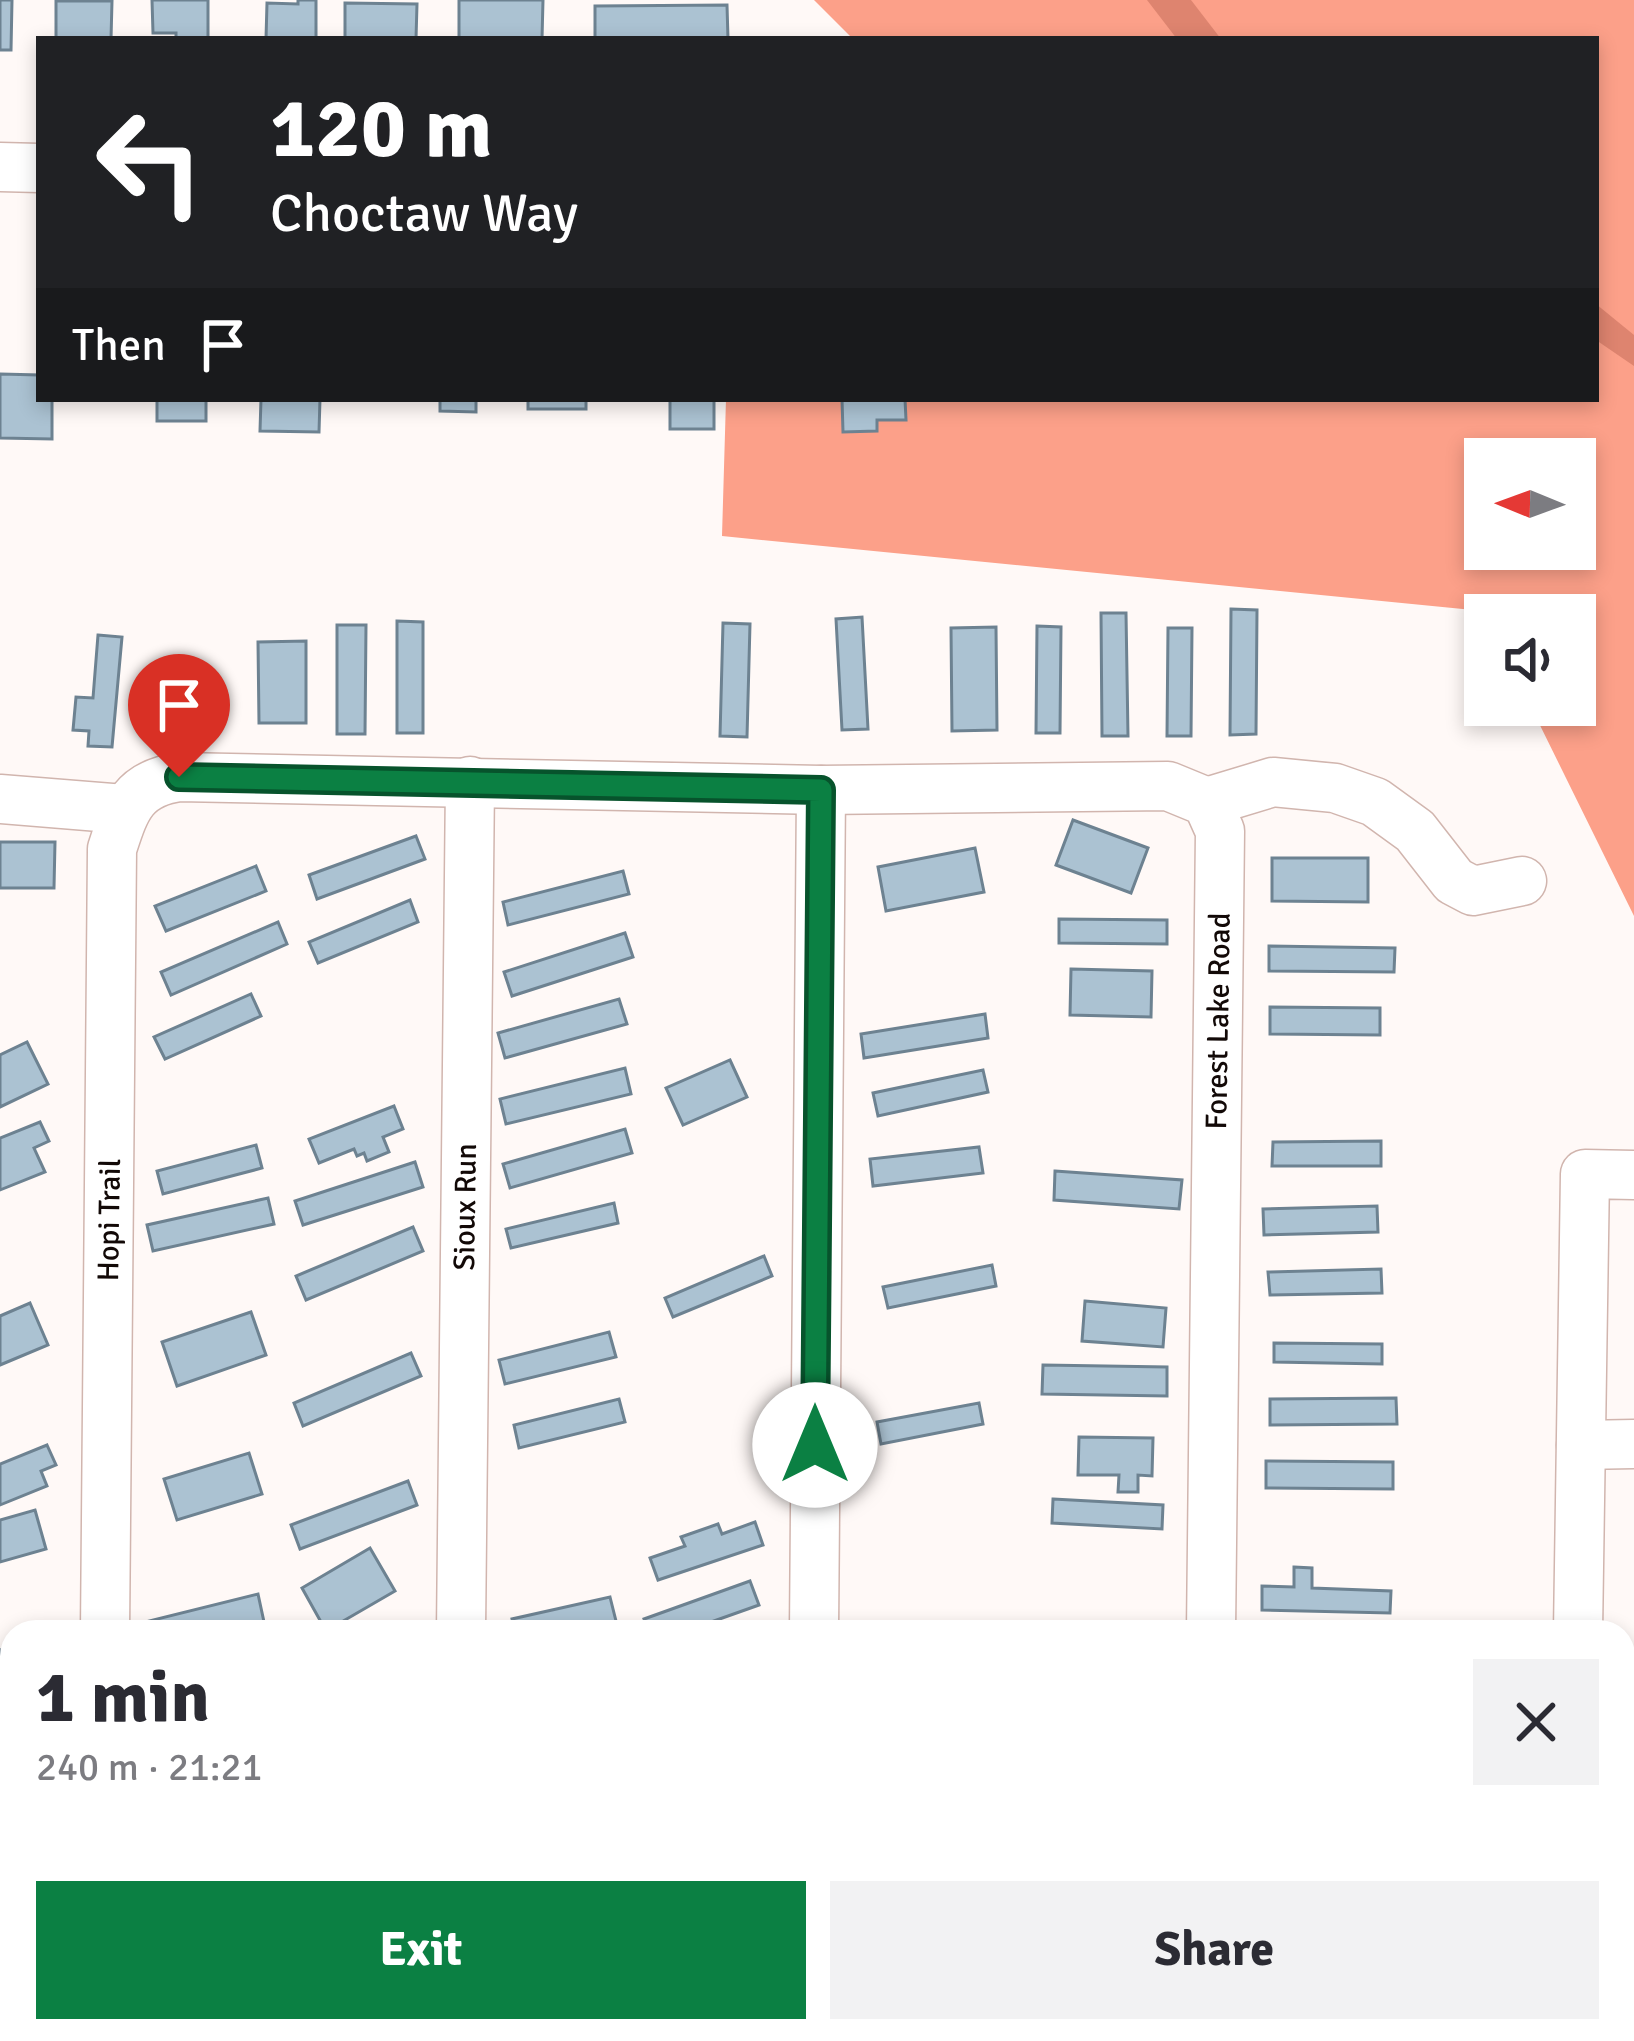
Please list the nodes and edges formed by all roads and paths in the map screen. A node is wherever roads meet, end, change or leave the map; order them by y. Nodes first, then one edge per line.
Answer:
1 (0, 167) edge
2 (36, 168) edge
3 (470, 781) junction
4 (821, 790) junction
5 (0, 799) edge
6 (1207, 802) junction
7 (124, 809) junction
8 (1522, 881) dead end
9 (1634, 1175) edge
10 (1634, 1444) edge
11 (1581, 1445) junction
12 (105, 1620) edge
13 (461, 1620) edge
14 (814, 1620) edge
15 (1211, 1620) edge
16 (1578, 1620) edge

1 - 2 street
3 - 4 street
3 - 7 street
3 - 13 street, Sioux Run
4 - 6 street
4 - 14 street
5 - 7 street
6 - 8 street
6 - 15 street, Forest Lake Road
7 - 12 street, Hopi Trail
9 - 11 street
10 - 11 street
11 - 16 street

